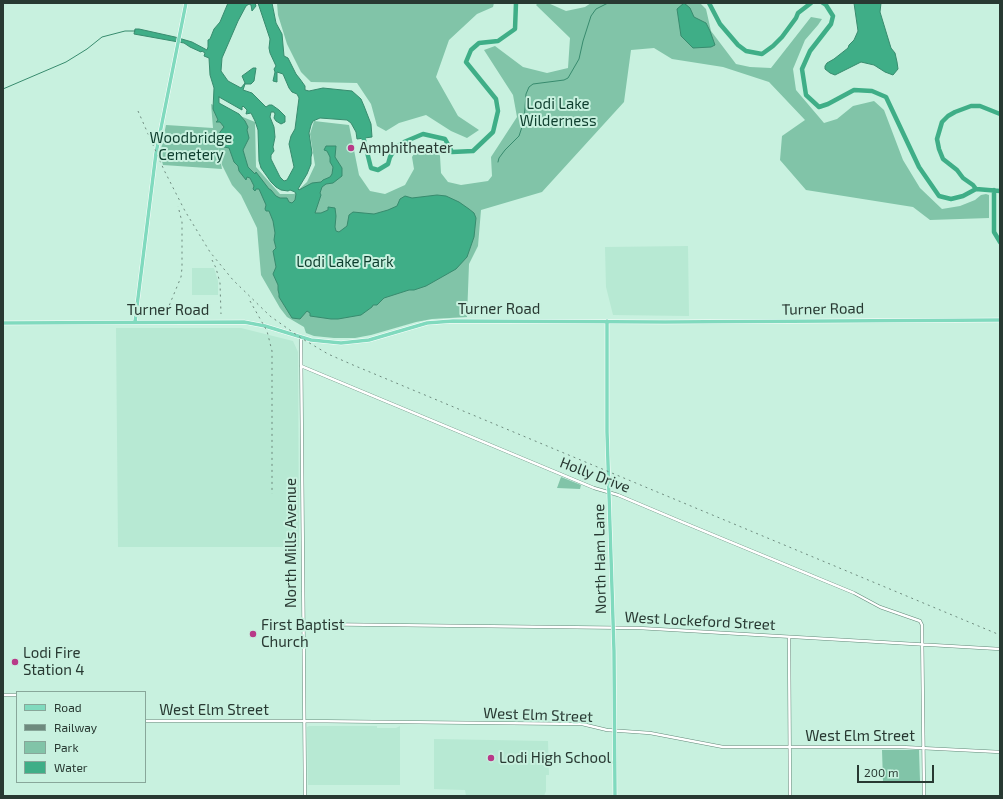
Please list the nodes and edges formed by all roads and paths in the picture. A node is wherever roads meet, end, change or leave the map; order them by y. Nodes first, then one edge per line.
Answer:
1 (186, 3) edge
2 (1000, 320) edge
3 (607, 321) junction
4 (136, 322) junction
5 (3, 323) edge
6 (301, 337) junction
7 (301, 366) junction
8 (610, 492) junction
9 (302, 624) junction
10 (613, 628) junction
11 (789, 637) junction
12 (922, 645) junction
13 (1000, 649) edge
14 (3, 695) edge
15 (16, 695) edge
16 (146, 721) edge
17 (304, 721) junction
18 (615, 730) junction
19 (790, 747) junction
20 (923, 747) junction
21 (1000, 752) edge
22 (305, 796) edge
23 (615, 796) edge
24 (790, 796) edge
25 (924, 796) edge

1 - 4 main road
2 - 3 main road, Turner Road
3 - 6 main road, Turner Road
3 - 8 main road, North Ham Lane
4 - 5 main road, Turner Road
4 - 6 main road, Turner Road
6 - 7 street, North Mills Avenue
7 - 8 street, Holly Drive
7 - 9 street, North Mills Avenue
8 - 10 main road, North Ham Lane
8 - 12 street, Holly Drive
9 - 10 street, West Lockeford Street
9 - 17 street, North Mills Avenue
10 - 11 street, West Lockeford Street
10 - 18 main road, North Ham Lane
11 - 12 street, West Lockeford Street
11 - 19 street
12 - 13 street, West Lockeford Street
12 - 20 street
14 - 15 street
16 - 17 street, West Elm Street
17 - 18 street, West Elm Street
17 - 22 street, North Mills Avenue
18 - 19 street, West Elm Street
18 - 23 main road, North Ham Lane
19 - 20 street, West Elm Street
19 - 24 street
20 - 21 street, West Elm Street
20 - 25 street

